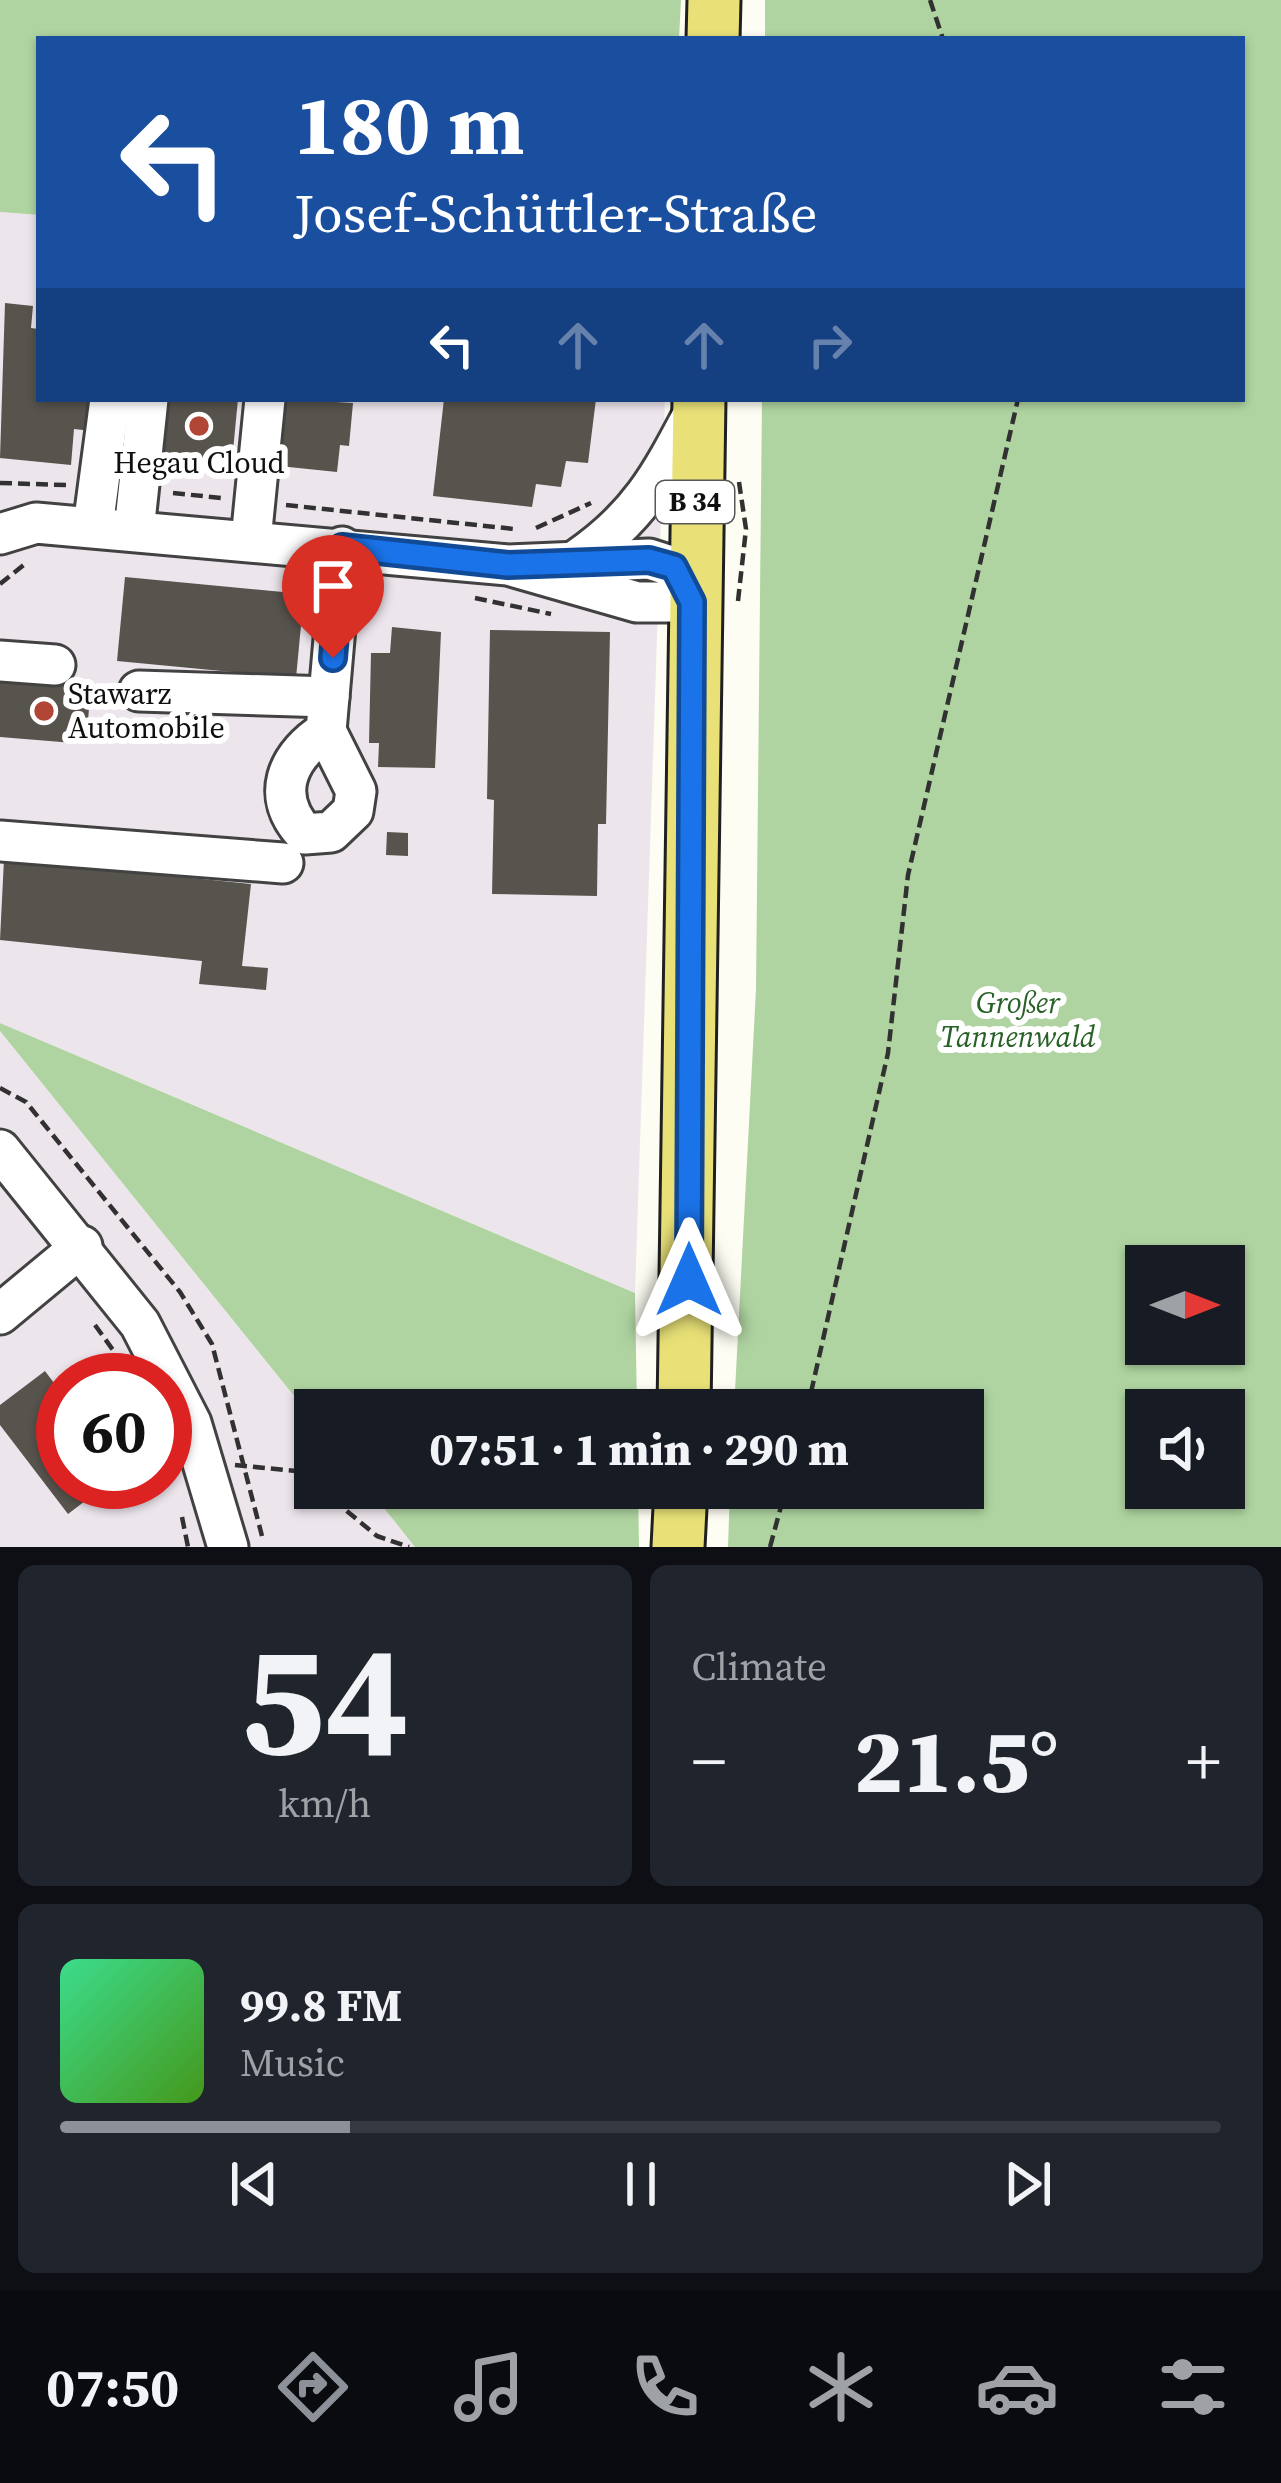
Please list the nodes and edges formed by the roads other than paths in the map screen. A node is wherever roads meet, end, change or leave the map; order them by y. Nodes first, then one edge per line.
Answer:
1 (714, 0) edge
2 (713, 36) edge
3 (110, 402) edge
4 (148, 402) edge
5 (265, 402) edge
6 (698, 402) edge
7 (699, 402) edge
8 (93, 527) junction
9 (134, 531) junction
10 (0, 534) edge
11 (251, 540) junction
12 (342, 547) junction
13 (578, 559) junction
14 (508, 565) junction
15 (692, 602) junction
16 (0, 661) edge
17 (55, 665) dead end
18 (139, 691) dead end
19 (0, 841) edge
20 (283, 863) dead end
21 (0, 1150) edge
22 (82, 1246) junction
23 (0, 1314) edge
24 (685, 1389) edge
25 (680, 1509) edge
26 (228, 1547) edge
27 (678, 1547) edge

1 - 2 main road
3 - 8 street
4 - 9 street
5 - 11 street
6 - 13 street
7 - 15 main road, B 34
8 - 9 street
8 - 10 street
9 - 11 street
11 - 12 street
12 - 14 street
12 - 18 street
13 - 14 street
13 - 15 street
14 - 15 street
15 - 24 main road, B 34
16 - 17 street
19 - 20 street
21 - 22 street
22 - 23 street
22 - 26 street
25 - 27 main road

